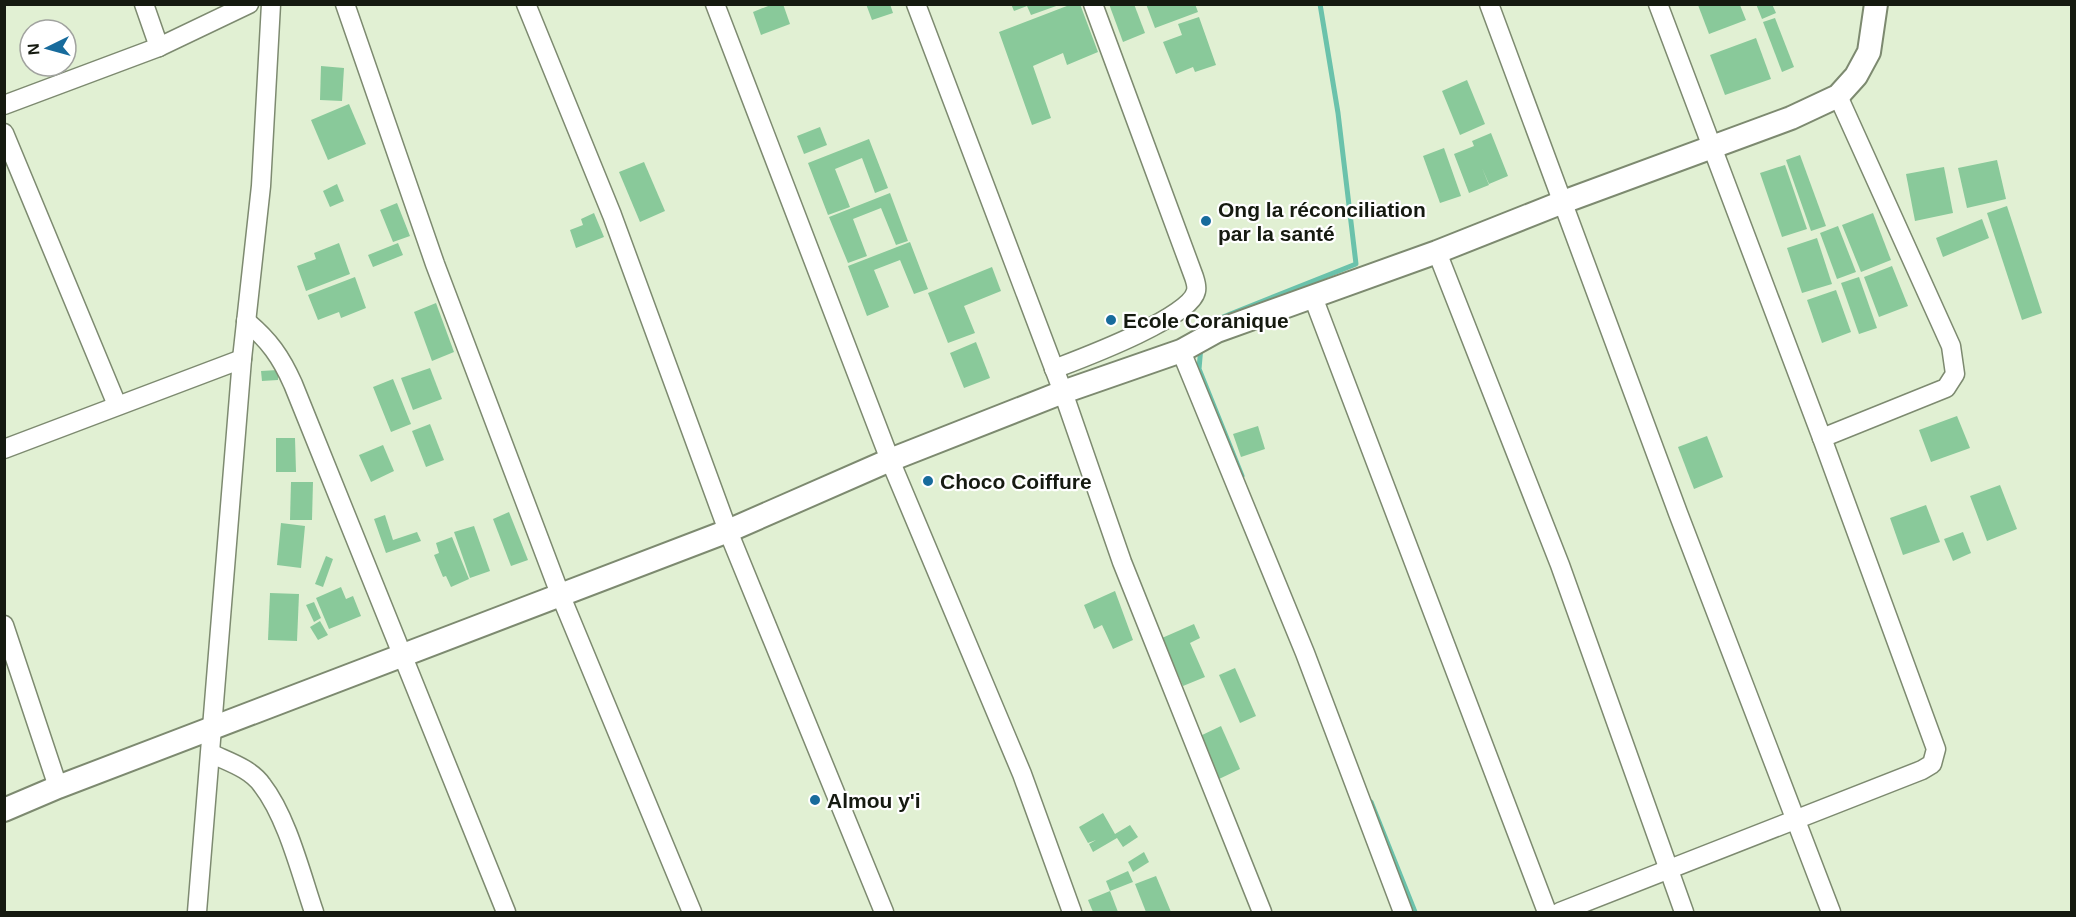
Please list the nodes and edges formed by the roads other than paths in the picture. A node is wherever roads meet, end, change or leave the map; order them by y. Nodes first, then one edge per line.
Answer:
1 (144, 4) edge
2 (249, 4) edge
3 (271, 4) edge
4 (345, 4) edge
5 (526, 4) edge
6 (715, 4) edge
7 (916, 4) edge
8 (1093, 4) edge
9 (1489, 4) edge
10 (1658, 4) edge
11 (1876, 4) edge
12 (159, 47) junction
13 (1838, 96) junction
14 (4, 105) edge
15 (4, 133) edge
16 (1710, 148) junction
17 (1563, 202) junction
18 (1437, 252) junction
19 (1313, 297) junction
20 (246, 321) junction
21 (1185, 348) junction
22 (242, 359) junction
23 (1054, 369) junction
24 (1063, 392) junction
25 (117, 405) junction
26 (1822, 438) junction
27 (4, 449) edge
28 (890, 460) junction
29 (728, 531) junction
30 (560, 594) junction
31 (4, 625) edge
32 (403, 656) junction
33 (213, 728) junction
34 (212, 754) junction
35 (58, 787) junction
36 (4, 810) edge
37 (1794, 820) junction
38 (1667, 871) junction
39 (197, 912) edge
40 (314, 912) edge
41 (506, 912) edge
42 (692, 912) edge
43 (884, 912) edge
44 (1072, 912) edge
45 (1262, 912) edge
46 (1403, 912) edge
47 (1547, 912) edge
48 (1560, 912) edge
49 (1684, 912) edge
50 (1831, 912) edge

1 - 12 street
2 - 12 street
3 - 20 street
4 - 30 street
5 - 29 street
6 - 28 street
7 - 23 street
8 - 23 street
9 - 17 street
10 - 16 street
11 - 13 street
12 - 14 street
13 - 16 street
13 - 26 street
15 - 25 street
16 - 17 street
16 - 26 street
17 - 18 street
17 - 37 street
18 - 19 street
18 - 38 street
19 - 21 street
19 - 47 street
20 - 22 street
20 - 32 street
21 - 24 street
21 - 46 street
22 - 25 street
22 - 33 street
23 - 24 street
24 - 28 street
24 - 45 street
25 - 27 street
26 - 37 street
28 - 29 street
28 - 44 street
29 - 30 street
29 - 43 street
30 - 32 street
30 - 42 street
31 - 35 street
32 - 33 street
32 - 41 street
33 - 34 street
33 - 35 street
34 - 39 street
34 - 40 street
35 - 36 street
37 - 38 street
37 - 50 street
38 - 48 street
38 - 49 street

